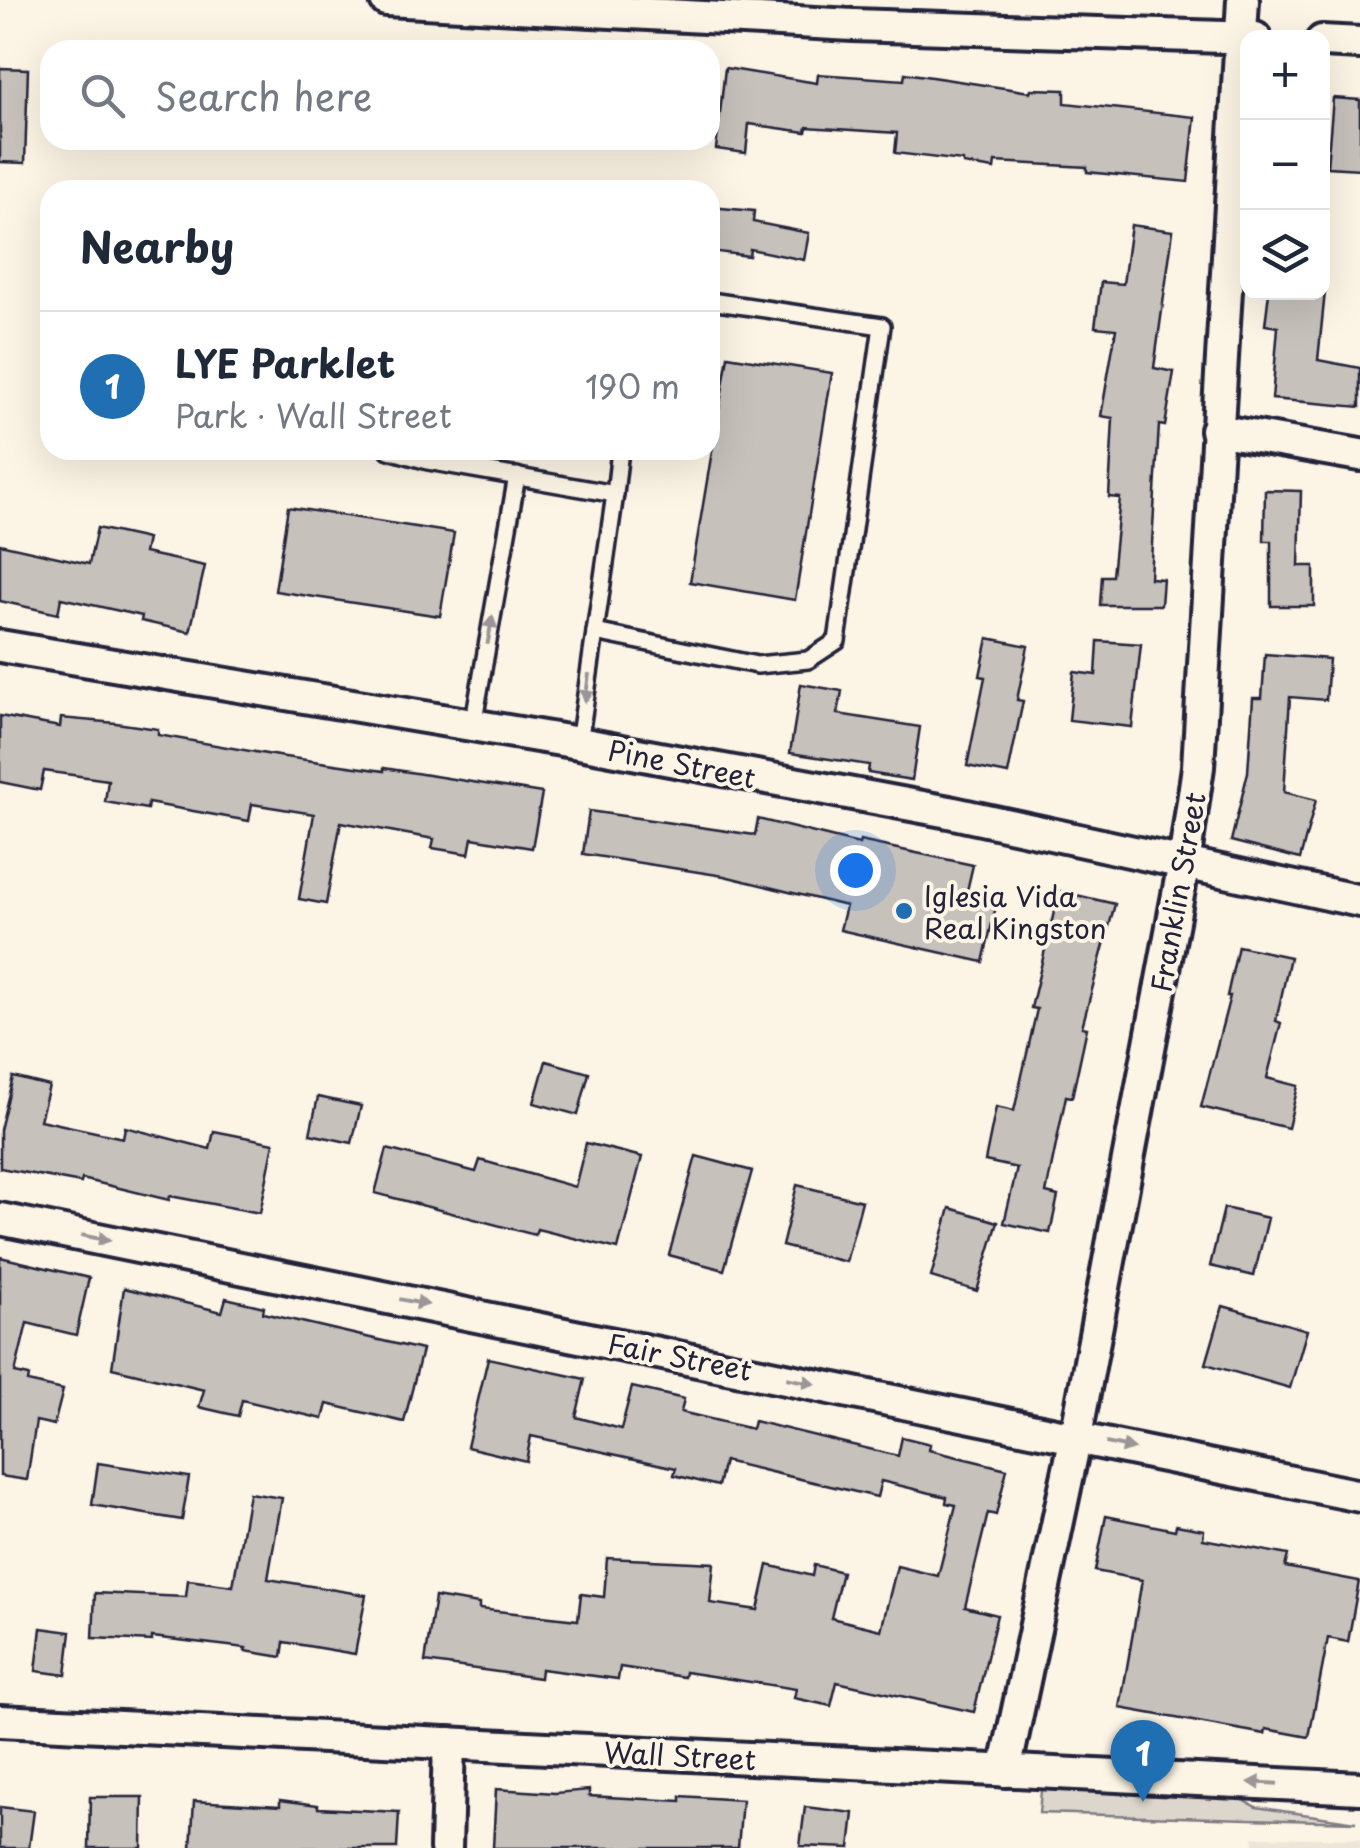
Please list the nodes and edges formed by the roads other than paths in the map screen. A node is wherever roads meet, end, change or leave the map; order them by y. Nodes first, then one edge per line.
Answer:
1 (405, 0) edge
2 (1243, 0) edge
3 (854, 13) edge
4 (1247, 30) edge
5 (1240, 37) edge
6 (1330, 41) edge
7 (1360, 42) edge
8 (1241, 120) edge
9 (720, 303) edge
10 (1216, 430) junction
11 (1360, 455) edge
12 (424, 460) edge
13 (619, 460) edge
14 (517, 476) junction
15 (615, 494) junction
16 (595, 632) junction
17 (0, 646) edge
18 (472, 726) junction
19 (578, 744) junction
20 (1184, 863) junction
21 (1360, 901) edge
22 (0, 1219) edge
23 (1076, 1436) junction
24 (1360, 1496) edge
25 (0, 1722) edge
26 (449, 1743) junction
27 (1005, 1771) junction
28 (1360, 1788) edge
29 (446, 1848) edge

1 - 3 street
2 - 4 street, Franklin Street
3 - 5 street
6 - 7 street
8 - 10 street, Franklin Street
9 - 16 lane
10 - 11 street
10 - 20 street, Franklin Street
12 - 14 lane
13 - 15 lane
14 - 15 lane
18 -> 14 lane
15 - 16 lane
16 -> 19 lane
17 - 18 street, Pine Street
18 - 19 street, Pine Street
19 - 20 street, Pine Street
20 - 21 street, Pine Street
20 - 23 street, Franklin Street
22 -> 23 street, Fair Street
23 -> 24 street, Fair Street
23 - 27 street, Franklin Street
25 - 26 street, Wall Street
26 - 27 street, Wall Street
26 - 29 street
28 -> 27 street, Wall Street

